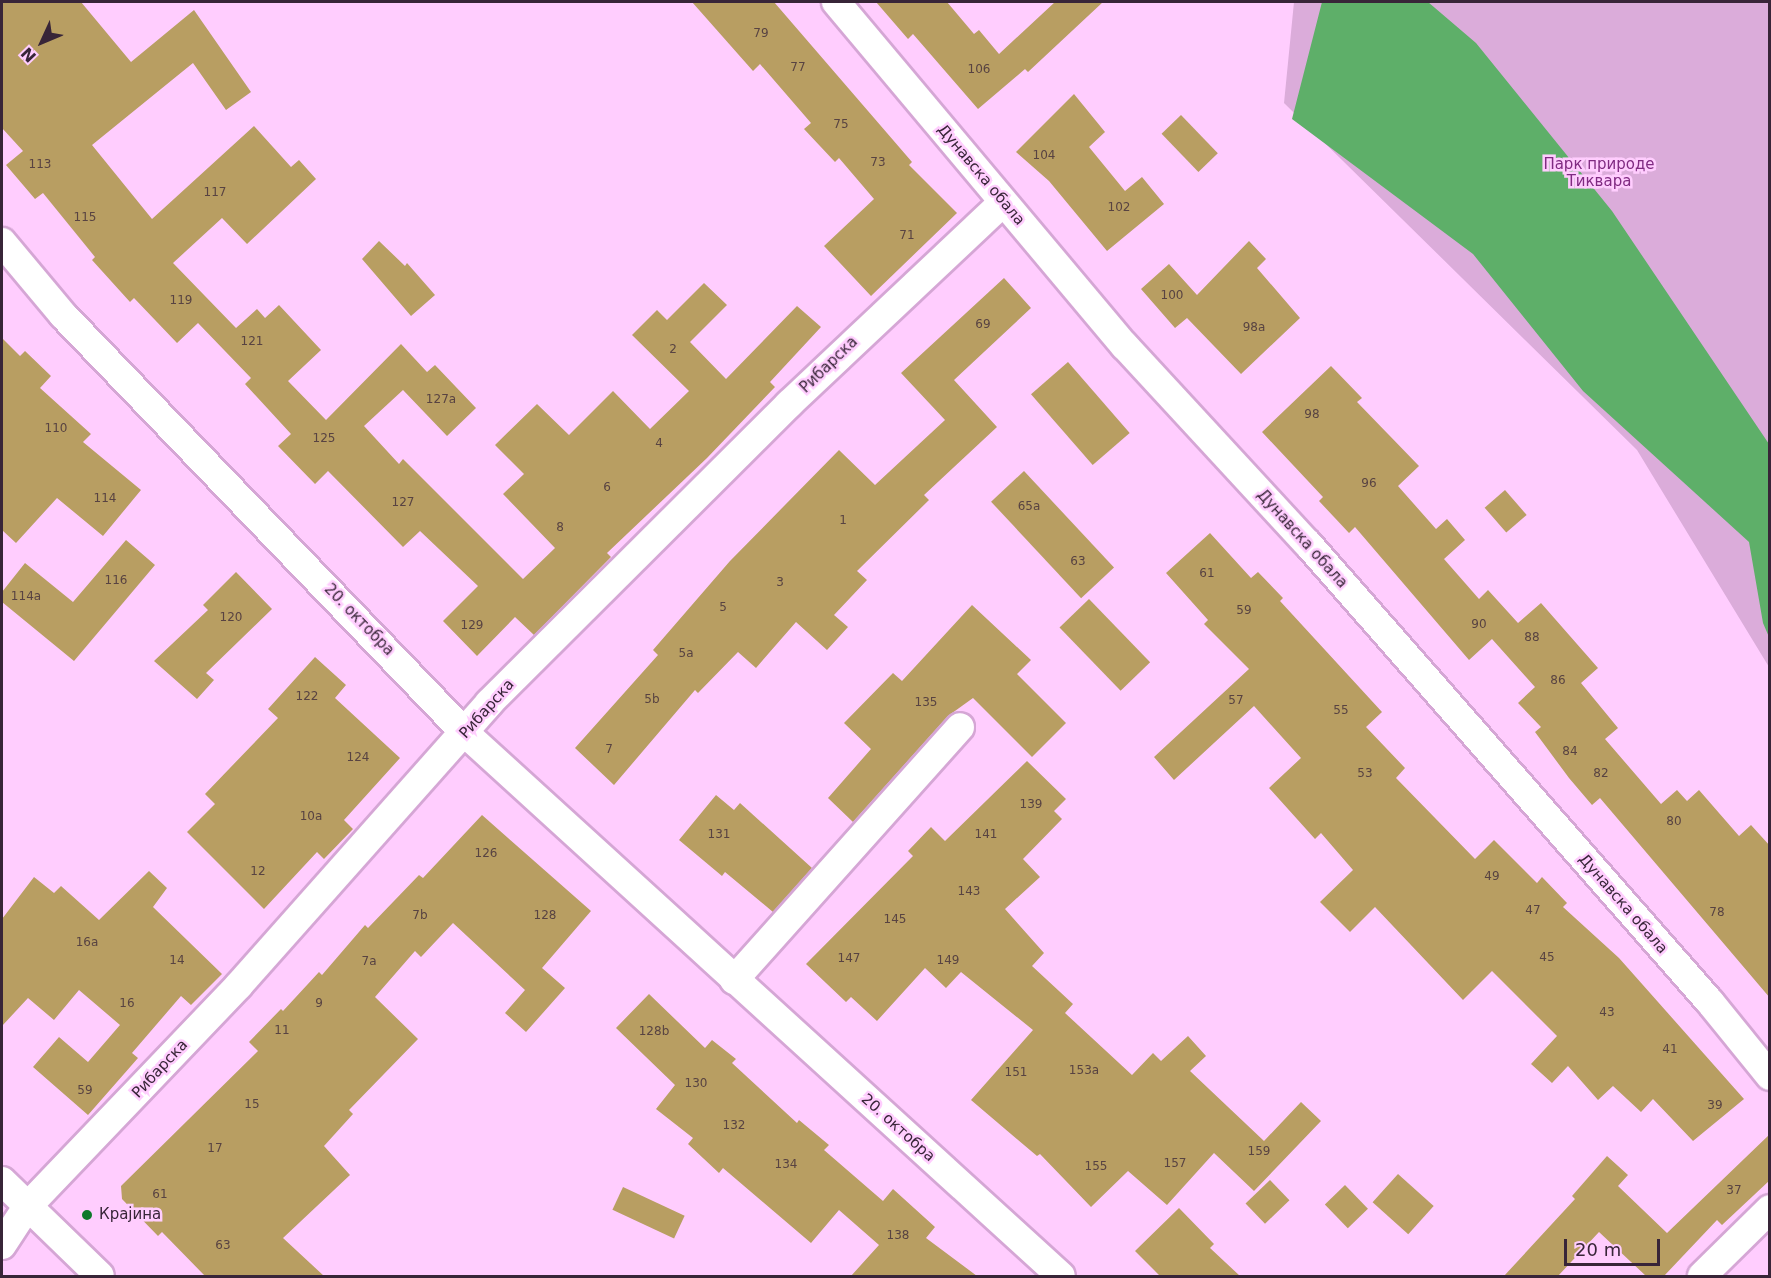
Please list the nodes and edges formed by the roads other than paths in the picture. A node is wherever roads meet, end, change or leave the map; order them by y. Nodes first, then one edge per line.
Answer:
1 (836, 2) edge
2 (1004, 202) junction
3 (2, 242) edge
4 (960, 727) dead end
5 (465, 733) junction
6 (734, 980) junction
7 (1770, 1076) edge
8 (2, 1181) edge
9 (27, 1207) junction
10 (1770, 1209) edge
11 (2, 1245) edge
12 (100, 1276) edge
13 (1061, 1276) edge
14 (1702, 1276) edge

1 - 2 street, Дунавска обала
2 - 5 street, Рибарска
2 - 7 street, Дунавска обала
3 - 5 street, 20. октобра
4 - 6 street
5 - 6 street, 20. октобра
5 - 9 street, Рибарска
6 - 13 street, 20. октобра
8 - 9 street
9 - 11 street, Рибарска
9 - 12 street
10 - 14 street

